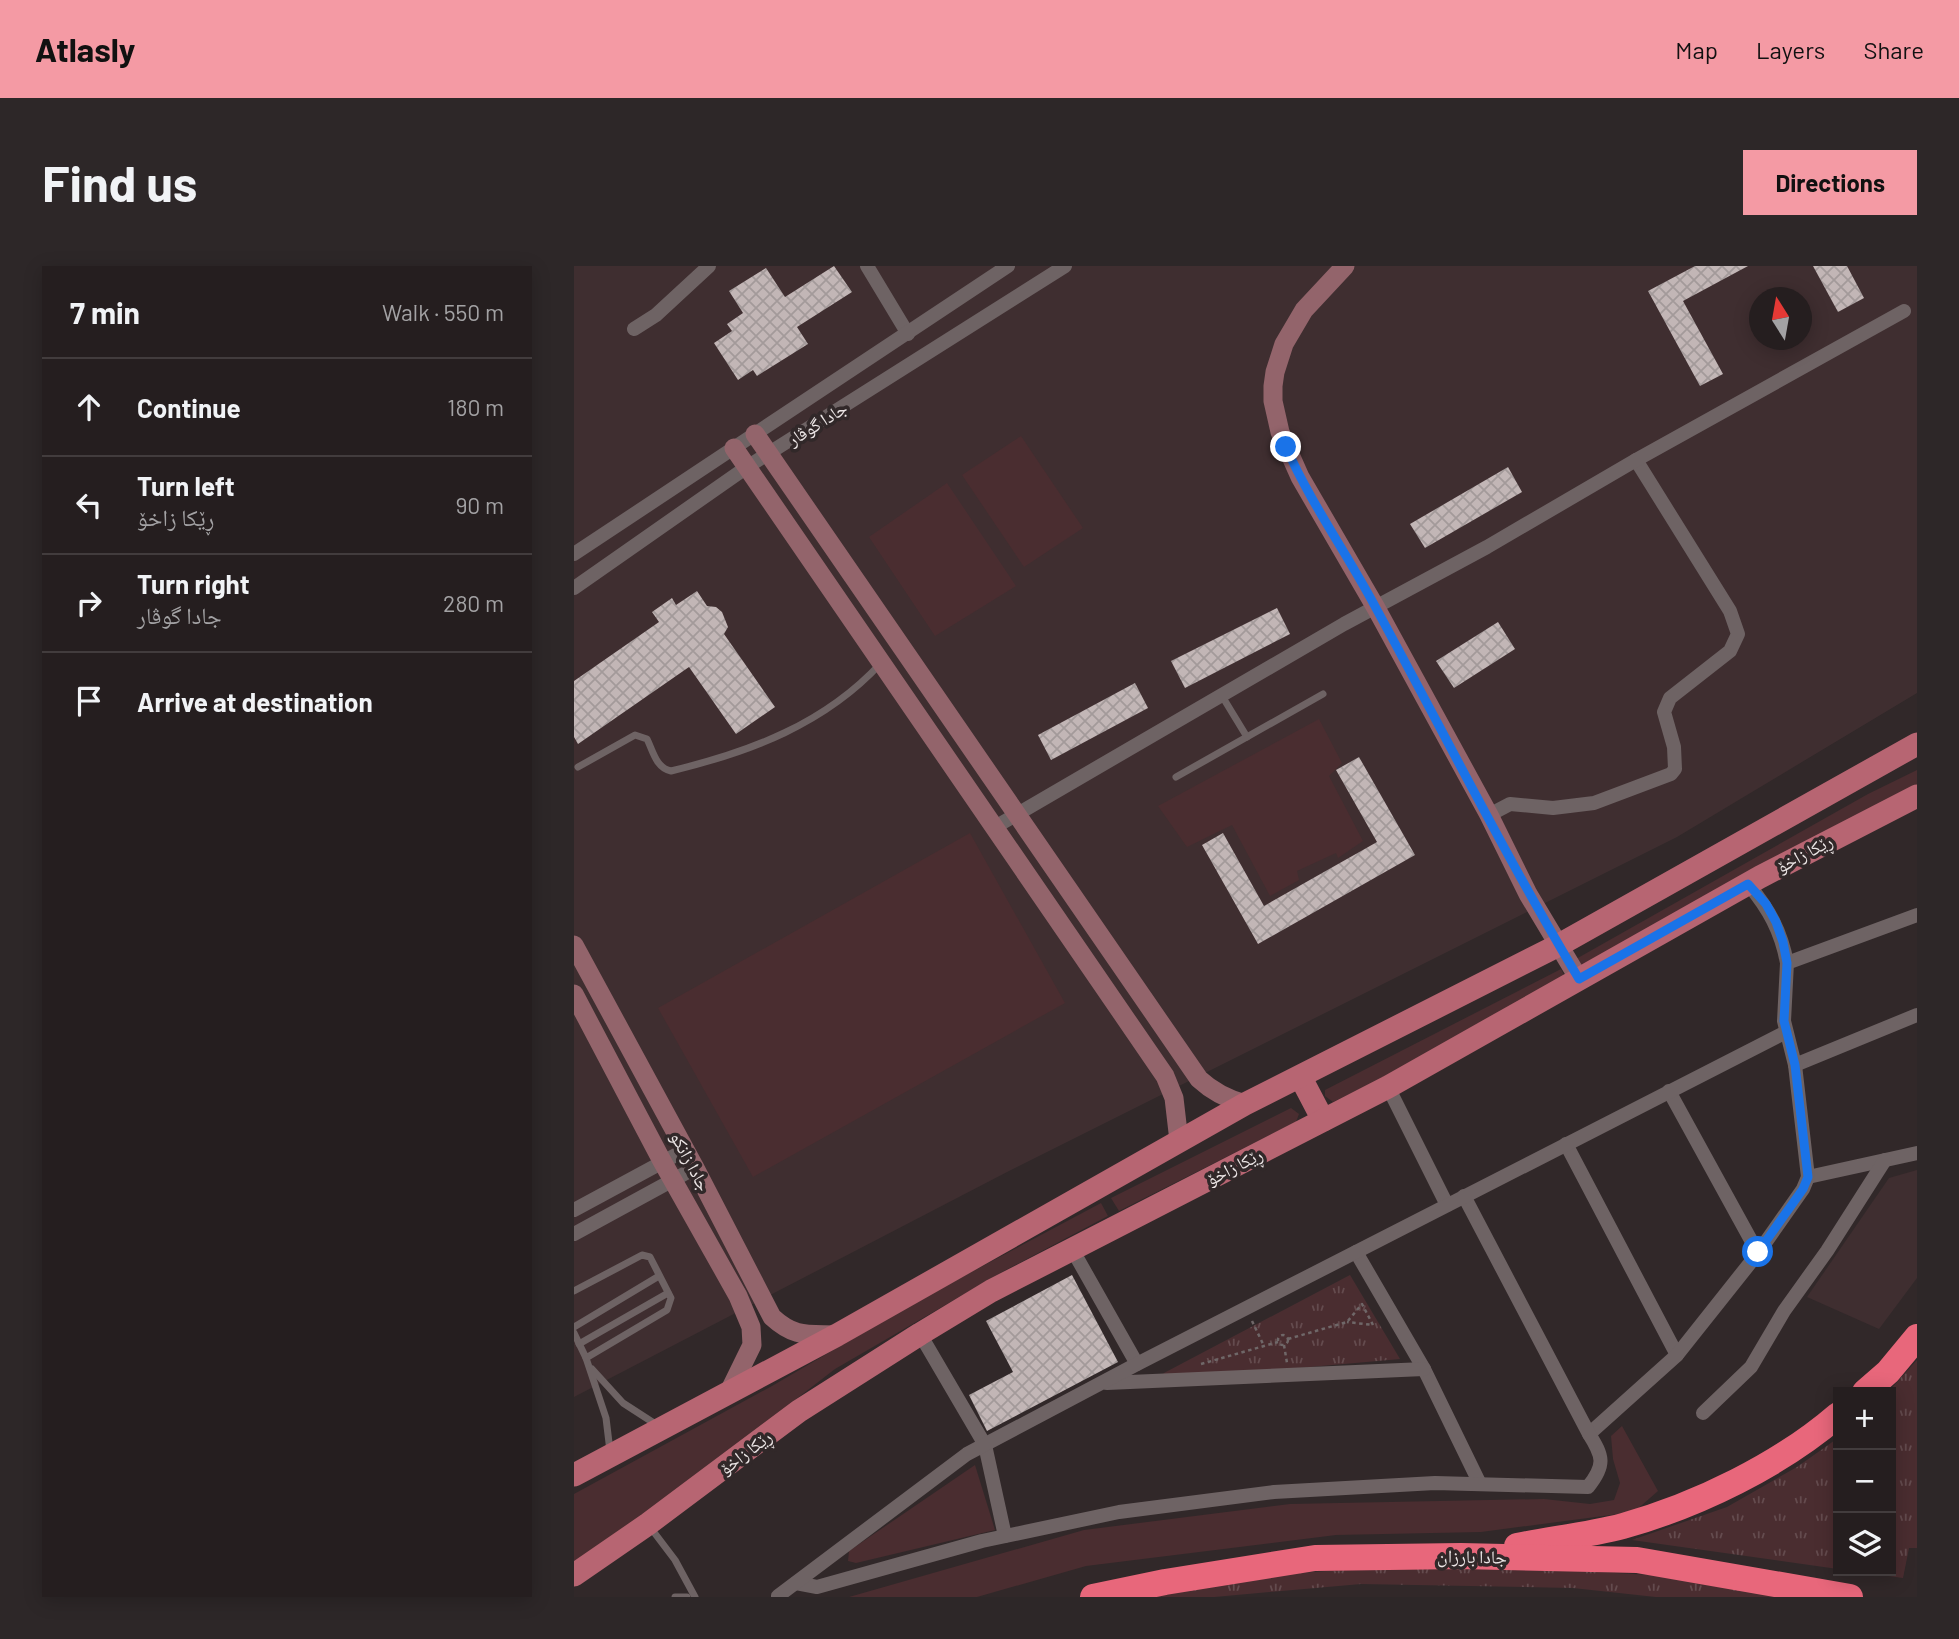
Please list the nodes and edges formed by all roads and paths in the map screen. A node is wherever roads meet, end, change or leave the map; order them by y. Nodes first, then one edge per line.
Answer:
1 (709, 266) edge
2 (866, 266) edge
3 (1008, 266) edge
4 (1065, 266) edge
5 (1345, 266) edge
6 (1904, 311) dead end
7 (634, 328) dead end
8 (908, 334) junction
9 (755, 434) junction
10 (734, 448) junction
11 (768, 453) junction
12 (1636, 460) junction
13 (747, 467) junction
14 (574, 554) edge
15 (574, 588) edge
16 (1376, 608) junction
17 (882, 662) junction
18 (1323, 694) dead end
19 (1222, 695) junction
20 (1247, 737) junction
21 (1917, 744) edge
22 (578, 767) dead end
23 (1175, 778) dead end
24 (1917, 796) edge
25 (1016, 815) junction
26 (1489, 816) junction
27 (995, 827) junction
28 (1748, 884) junction
29 (1917, 915) edge
30 (574, 945) edge
31 (1559, 945) junction
32 (1787, 963) junction
33 (1579, 979) junction
34 (574, 994) edge
35 (1917, 1016) edge
36 (1786, 1031) junction
37 (1185, 1060) junction
38 (1795, 1065) junction
39 (1165, 1076) junction
40 (1300, 1078) junction
41 (1388, 1087) junction
42 (1669, 1091) junction
43 (1245, 1104) junction
44 (1323, 1120) junction
45 (1179, 1140) junction
46 (1566, 1144) junction
47 (685, 1150) junction
48 (1917, 1153) edge
49 (1885, 1160) junction
50 (662, 1161) junction
51 (695, 1168) junction
52 (1808, 1177) junction
53 (673, 1180) junction
54 (1464, 1196) junction
55 (1447, 1205) junction
56 (574, 1210) edge
57 (574, 1234) edge
58 (1072, 1249) junction
59 (1356, 1252) junction
60 (1758, 1252) junction
61 (659, 1276) junction
62 (574, 1291) edge
63 (668, 1293) junction
64 (1246, 1308) junction
65 (1347, 1322) junction
66 (574, 1327) edge
67 (786, 1329) junction
68 (574, 1333) edge
69 (919, 1334) junction
70 (836, 1335) junction
71 (1917, 1337) edge
72 (1288, 1339) junction
73 (1279, 1342) junction
74 (579, 1344) junction
75 (752, 1345) junction
76 (1284, 1345) junction
77 (1264, 1346) junction
78 (1677, 1355) junction
79 (588, 1362) junction
80 (1137, 1364) junction
81 (1287, 1365) dead end
82 (1191, 1366) dead end
83 (1424, 1369) junction
84 (1101, 1383) junction
85 (1871, 1387) edge
86 (728, 1394) junction
87 (1703, 1413) dead end
88 (1833, 1419) edge
89 (661, 1427) junction
90 (1589, 1434) junction
91 (985, 1445) junction
92 (610, 1455) junction
93 (574, 1475) edge
94 (1480, 1484) junction
95 (648, 1524) junction
96 (1005, 1536) junction
97 (1461, 1556) junction
98 (574, 1575) edge
99 (796, 1583) junction
100 (778, 1596) edge
101 (676, 1597) edge
102 (687, 1597) edge
103 (695, 1597) edge
104 (1093, 1597) edge
105 (1850, 1597) edge

1 - 7 street
2 - 8 street
3 - 8 street, جادا گوڤار
4 - 11 street, جادا گوڤار
5 - 16 street
6 - 12 street
8 - 9 street, جادا گوڤار
9 - 10 street, جادا گوڤار
9 - 11 street
10 - 13 street
10 - 14 street, جادا گوڤار
11 - 13 street, جادا گوڤار
11 - 25 street
12 - 16 street
12 - 26 street
13 - 15 street, جادا گوڤار
13 - 17 street
16 - 19 street
16 - 26 street
17 - 22 lane
17 - 27 street
18 - 20 lane
19 - 20 lane
19 - 25 street
20 - 23 lane
21 - 31 main road
24 - 28 main road, ڕێکا زاخۆ
25 - 27 street
25 - 37 street
26 - 31 street
27 - 39 street
28 - 32 street
28 - 33 main road, ڕێکا زاخۆ
29 - 32 street
30 - 47 street, جادا زانکو
31 - 33 street
31 - 40 main road
32 - 36 street
33 - 41 main road, ڕێکا زاخۆ
34 - 50 street, جادا زانکو
35 - 38 street
36 - 38 street
36 - 42 street
37 - 39 street
37 - 43 street
38 - 52 street
39 - 45 street
40 - 43 main road
40 - 44 main road
41 - 44 main road, ڕێکا زاخۆ
41 - 55 street
42 - 46 street
42 - 60 street
43 - 45 main road
44 - 58 main road, ڕێکا زاخۆ
45 - 70 main road
46 - 54 street
46 - 78 street
47 - 50 street
47 - 51 street, جادا زانکو
48 - 49 street
49 - 52 street
49 - 87 street
50 - 53 street, جادا زانکو
50 - 56 street
51 - 53 street
51 - 67 street, جادا زانکو
52 - 60 street
53 - 57 street
53 - 75 street, جادا زانکو
54 - 55 street
54 - 90 street
55 - 59 street
58 - 69 main road, ڕێکا زاخۆ
58 - 80 street
59 - 64 street
59 - 83 street
60 - 78 street
61 - 62 lane
61 - 63 lane
61 - 66 lane
63 - 74 lane
63 - 79 lane
64 - 77 path
64 - 80 street
65 - 65 path
65 - 72 path
67 - 70 street
67 - 75 street
68 - 74 lane
69 - 91 street
69 - 95 main road, ڕێکا زاخۆ
70 - 86 main road
71 - 85 highway
72 - 73 path
72 - 76 path
73 - 76 path
73 - 77 path
74 - 79 lane
75 - 86 street
76 - 81 path
77 - 82 path
78 - 90 street
79 - 89 lane
79 - 92 lane
80 - 84 street
83 - 84 street
83 - 94 street
84 - 91 street
86 - 89 main road
88 - 97 highway
89 - 92 main road
90 - 94 street
91 - 96 street
91 - 99 street
92 - 93 main road
94 - 96 street
95 - 98 main road, ڕێکا زاخۆ
95 - 103 lane
96 - 99 street
97 - 104 highway, جادا بارزان
97 - 105 highway, جادا بارزان
99 - 100 street
101 - 102 lane

